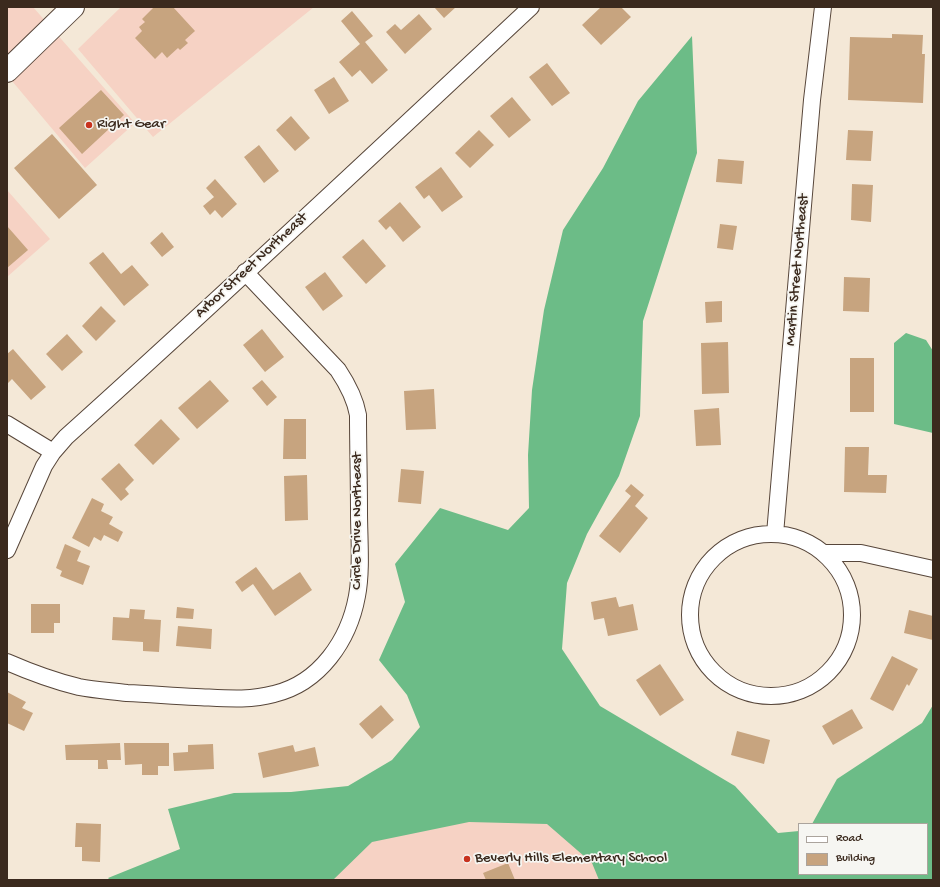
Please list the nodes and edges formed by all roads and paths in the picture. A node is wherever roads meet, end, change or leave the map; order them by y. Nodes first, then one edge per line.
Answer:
1 (73, 7) edge
2 (531, 7) edge
3 (823, 7) edge
4 (7, 71) edge
5 (245, 272) junction
6 (7, 424) edge
7 (53, 452) junction
8 (775, 534) junction
9 (7, 550) edge
10 (824, 553) junction
11 (933, 569) edge
12 (7, 662) edge

1 - 4 main road
2 - 5 street, Arbor Street Northeast
3 - 8 street, Martin Street Northeast
5 - 7 street, Arbor Street Northeast
5 - 12 street, Circle Drive Northeast
6 - 7 street
7 - 9 street, Arbor Street Northeast
8 - 10 street
8 - 10 street
10 - 11 street

